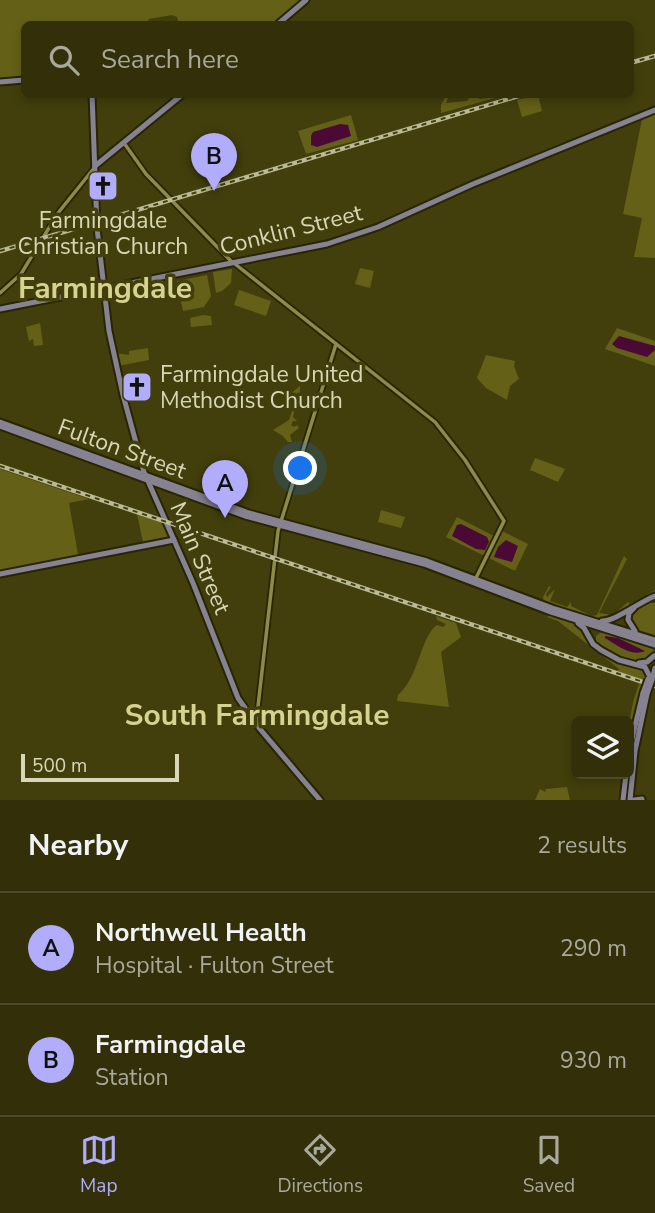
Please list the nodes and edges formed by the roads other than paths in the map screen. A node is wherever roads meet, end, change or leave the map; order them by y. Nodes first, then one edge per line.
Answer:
1 (306, 0) edge
2 (282, 21) edge
3 (21, 80) edge
4 (0, 82) edge
5 (92, 98) edge
6 (178, 98) edge
7 (655, 110) edge
8 (124, 143) junction
9 (95, 166) junction
10 (234, 263) junction
11 (104, 287) junction
12 (0, 293) edge
13 (0, 309) edge
14 (336, 344) junction
15 (0, 424) edge
16 (8, 427) junction
17 (61, 449) junction
18 (85, 454) junction
19 (147, 479) junction
20 (160, 485) junction
21 (154, 494) junction
22 (279, 524) junction
23 (174, 540) junction
24 (0, 574) edge
25 (475, 580) junction
26 (655, 596) edge
27 (514, 598) junction
28 (655, 602) edge
29 (539, 603) junction
30 (563, 616) junction
31 (589, 620) junction
32 (620, 633) junction
33 (655, 642) edge
34 (655, 654) edge
35 (655, 668) edge
36 (651, 678) edge
37 (645, 694) junction
38 (256, 724) junction
39 (634, 733) edge
40 (625, 779) edge
41 (642, 799) edge
42 (320, 800) edge
43 (623, 800) edge
44 (632, 800) edge

1 - 2 main road
3 - 4 main road
5 - 9 main road, Main Street
6 - 8 main road
7 - 10 main road, Conklin Street
8 - 9 main road
8 - 10 street
9 - 11 main road, Main Street
9 - 12 street
10 - 11 main road, Conklin Street
10 - 14 street
11 - 13 main road, Conklin Street
11 - 19 main road, Main Street
14 - 22 street
14 - 25 street
15 - 16 main road, Fulton Street
16 - 17 main road, Fulton Street
16 - 18 main road, Fulton Street
17 - 18 main road
17 - 19 main road, Fulton Street
18 - 19 main road, Fulton Street
19 - 20 main road, Fulton Street
19 - 21 main road, Main Street
19 - 22 main road, Fulton Street
20 - 21 main road
20 - 22 main road, Fulton Street
21 - 23 main road, Main Street
22 - 25 main road, Fulton Street
22 - 25 main road, Fulton Street
22 - 38 street
23 - 24 main road
23 - 38 main road, Main Street
25 - 27 main road
25 - 29 main road
26 - 31 main road
27 - 29 main road
27 - 30 main road
28 - 33 main road
29 - 31 main road
30 - 32 main road
30 - 36 main road
31 - 33 main road
32 - 33 main road
32 - 34 main road
34 - 36 main road
35 - 36 main road
36 - 37 main road, bridge
37 - 39 main road
37 - 44 main road
38 - 42 main road, Main Street
40 - 43 main road
41 - 44 main road

